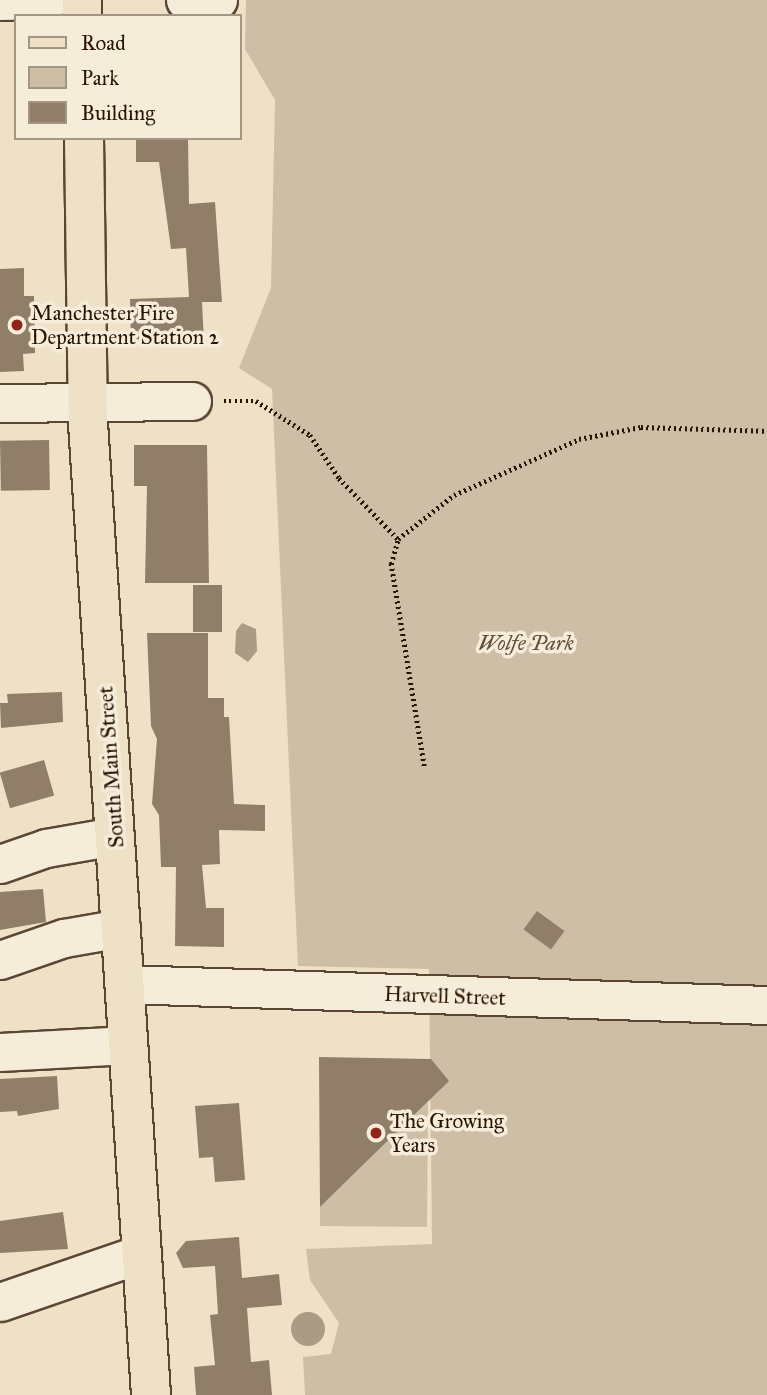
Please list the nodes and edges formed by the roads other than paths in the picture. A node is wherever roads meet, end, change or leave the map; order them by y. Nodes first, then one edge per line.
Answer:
1 (49, 0) edge
2 (185, 0) edge
3 (218, 0) edge
4 (0, 1) edge
5 (84, 140) edge
6 (192, 401) road end
7 (0, 403) edge
8 (87, 404) junction
9 (116, 836) junction
10 (0, 864) edge
11 (121, 928) junction
12 (0, 960) edge
13 (124, 984) junction
14 (767, 1005) edge
15 (128, 1045) junction
16 (0, 1052) edge
17 (142, 1253) junction
18 (0, 1302) edge
19 (151, 1395) edge

1 - 4 street
2 - 3 street
5 - 8 main road, South Main Street
6 - 8 street
7 - 8 street
8 - 9 main road, South Main Street
9 - 10 street
9 - 11 main road, South Main Street
11 - 12 street
11 - 13 main road, South Main Street
13 - 14 street, Harvell Street
13 - 15 main road, South Main Street
15 - 16 street
15 - 17 main road, South Main Street
17 - 18 street
17 - 19 main road, South Main Street

